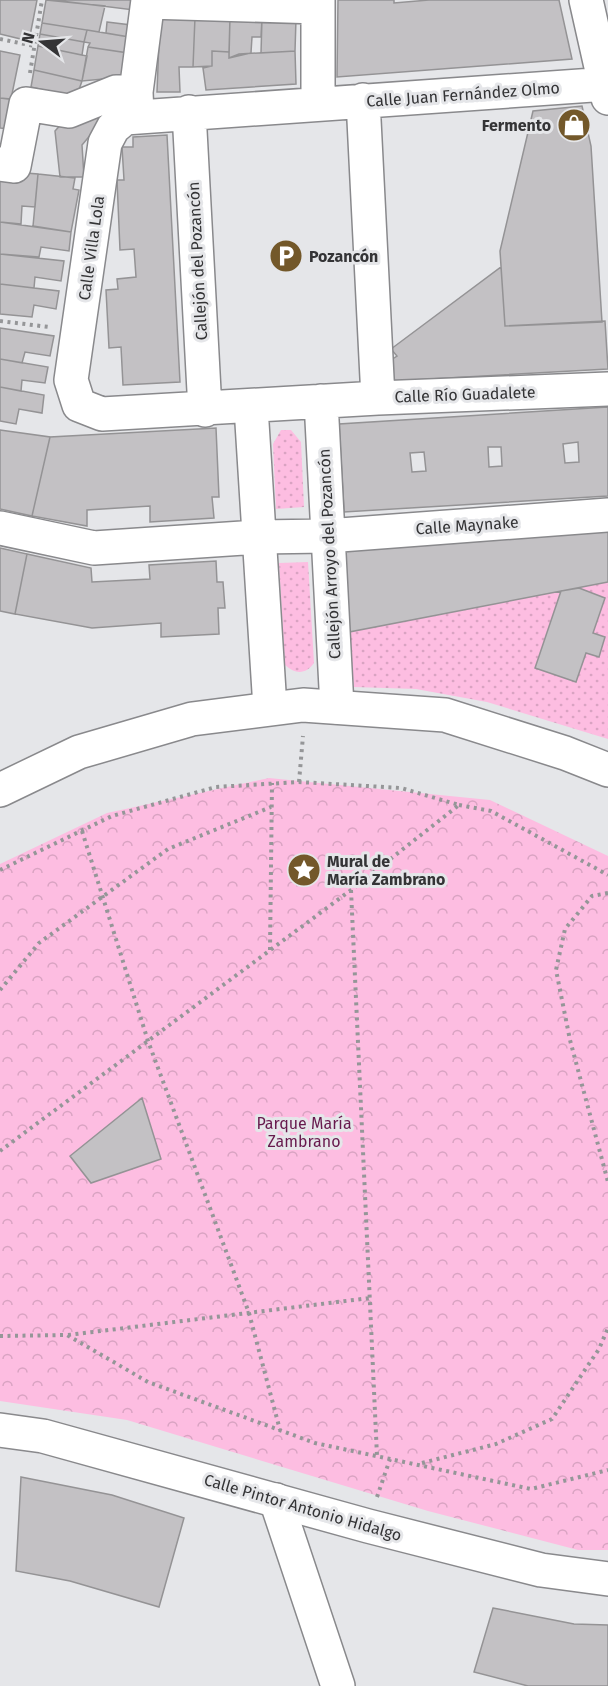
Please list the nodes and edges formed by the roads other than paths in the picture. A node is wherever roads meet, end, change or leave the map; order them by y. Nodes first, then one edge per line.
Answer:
1 (586, 0) edge
2 (601, 0) edge
3 (148, 1) edge
4 (318, 4) edge
5 (608, 15) edge
6 (607, 89) edge
7 (363, 100) junction
8 (318, 103) junction
9 (136, 104) junction
10 (189, 112) junction
11 (0, 165) edge
12 (608, 388) edge
13 (378, 398) junction
14 (321, 401) junction
15 (251, 407) junction
16 (205, 410) junction
17 (608, 515) edge
18 (0, 528) edge
19 (327, 536) junction
20 (258, 537) junction
21 (337, 707) junction
22 (270, 708) junction
23 (608, 770) edge
24 (0, 790) edge
25 (0, 1430) edge
26 (276, 1500) junction
27 (608, 1579) edge
28 (338, 1686) edge

1 - 6 street
2 - 5 street
3 - 4 street
3 - 9 street
4 - 8 street
6 - 7 street, Calle Juan Fernández Olmo
7 - 8 street, Calle Juan Fernández Olmo
7 - 13 street
8 - 10 street, Calle Villa Lola
9 - 10 street, Calle Villa Lola
9 - 11 street
9 - 16 street, Calle Villa Lola
10 - 16 street, Callejón del Pozancón
12 - 13 street, Calle Río Guadalete
13 - 14 street, Calle Río Guadalete
14 - 15 street, Calle Río Guadalete
14 - 19 street, Callejón Arroyo del Pozancón
15 - 16 street, Calle Villa Lola
15 - 20 street
17 - 19 street, Calle Maynake
18 - 20 street, Calle Maynake
19 - 20 street, Calle Maynake
19 - 21 street, Callejón Arroyo del Pozancón
20 - 22 street
21 - 22 street
21 - 23 street
22 - 24 street
25 - 26 street, Calle Pintor Antonio Hidalgo
26 - 27 street, Calle Pintor Antonio Hidalgo
26 - 28 street

